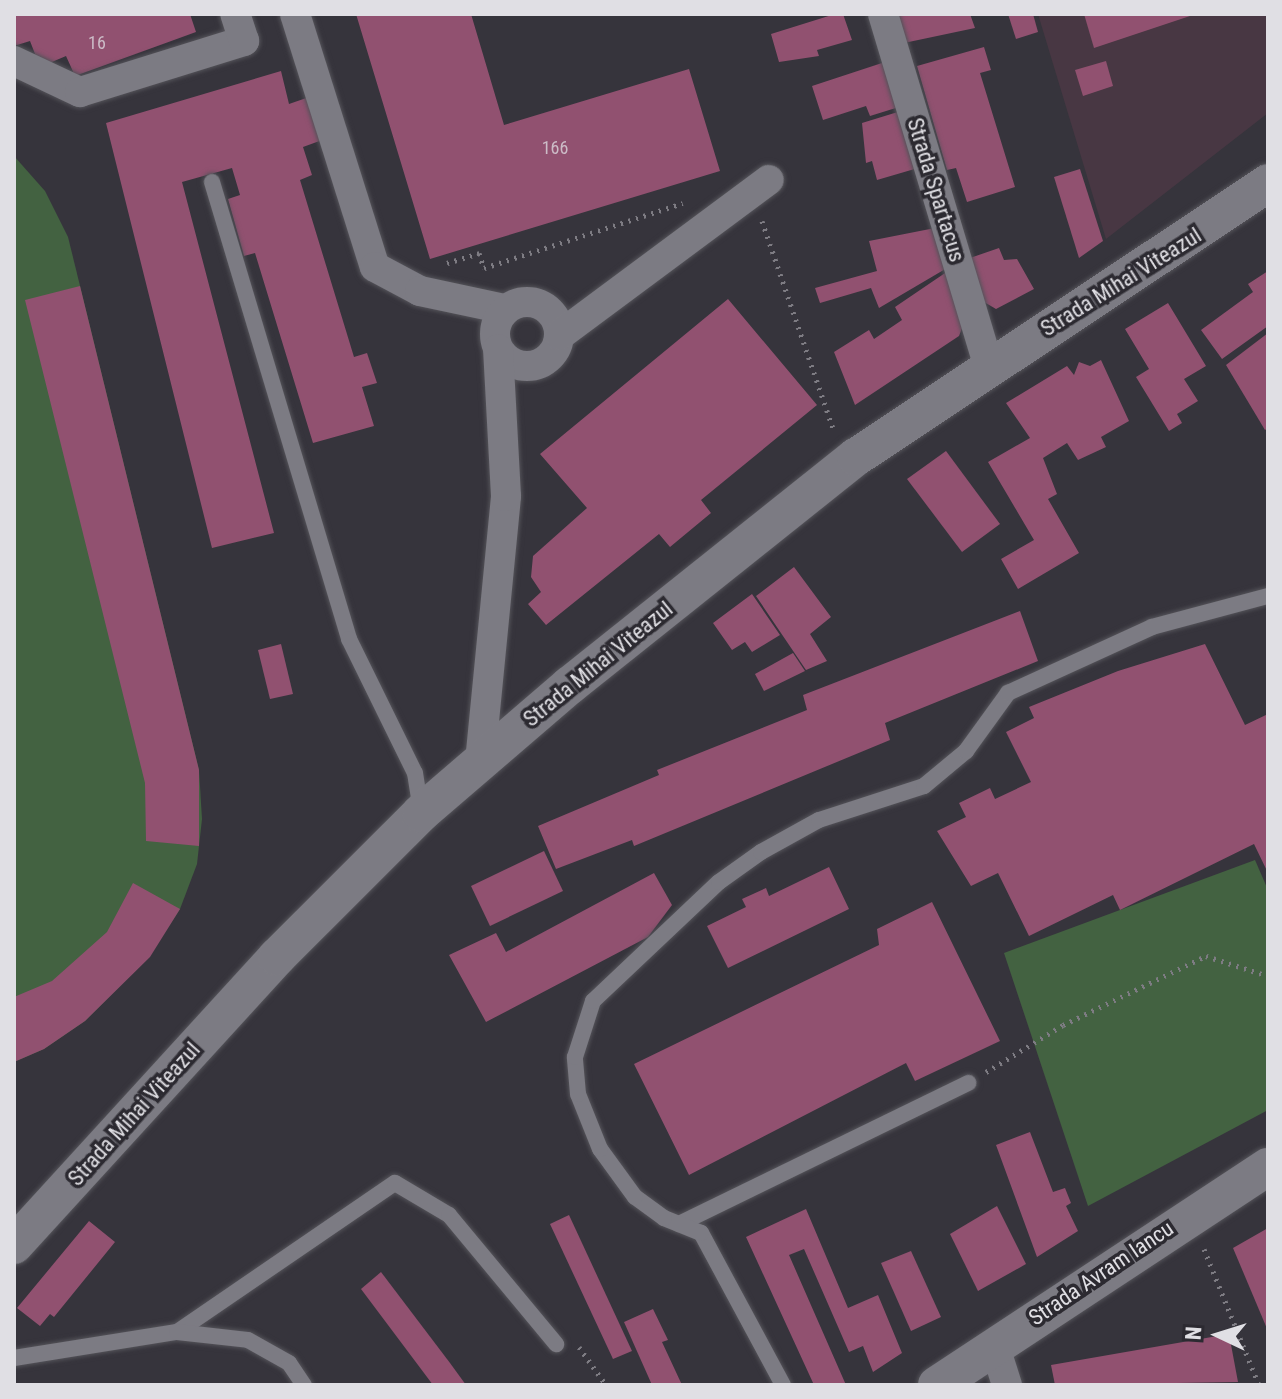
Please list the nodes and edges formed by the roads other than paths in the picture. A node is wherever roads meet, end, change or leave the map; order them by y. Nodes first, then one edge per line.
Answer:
1 (235, 14) edge
2 (295, 14) edge
3 (883, 14) edge
4 (14, 61) edge
5 (769, 180) dead end
6 (212, 182) dead end
7 (1268, 183) edge
8 (505, 309) junction
9 (560, 335) junction
10 (498, 349) junction
11 (988, 365) junction
12 (1268, 596) edge
13 (480, 762) junction
14 (421, 813) junction
15 (968, 1083) road end
16 (1268, 1167) edge
17 (679, 1224) junction
18 (14, 1245) edge
19 (177, 1332) junction
20 (556, 1344) dead end
21 (994, 1344) junction
22 (14, 1358) edge
23 (304, 1385) edge
24 (783, 1385) edge
25 (937, 1385) edge
26 (1007, 1385) edge

1 - 4 street
2 - 8 street
3 - 11 street, Strada Spartacus
5 - 9 street
6 - 14 lane
7 - 11 street, Strada Mihai Viteazul
8 - 9 street
8 - 10 street
9 - 10 street
10 - 13 street
11 - 13 street, Strada Mihai Viteazul
12 - 17 lane
13 - 14 street, Strada Mihai Viteazul
14 - 18 street, Strada Mihai Viteazul
15 - 17 lane
16 - 21 street, Strada Avram Iancu
17 - 24 lane
19 - 20 lane
19 - 22 lane
19 - 23 lane
21 - 25 street, Strada Avram Iancu
21 - 26 street

